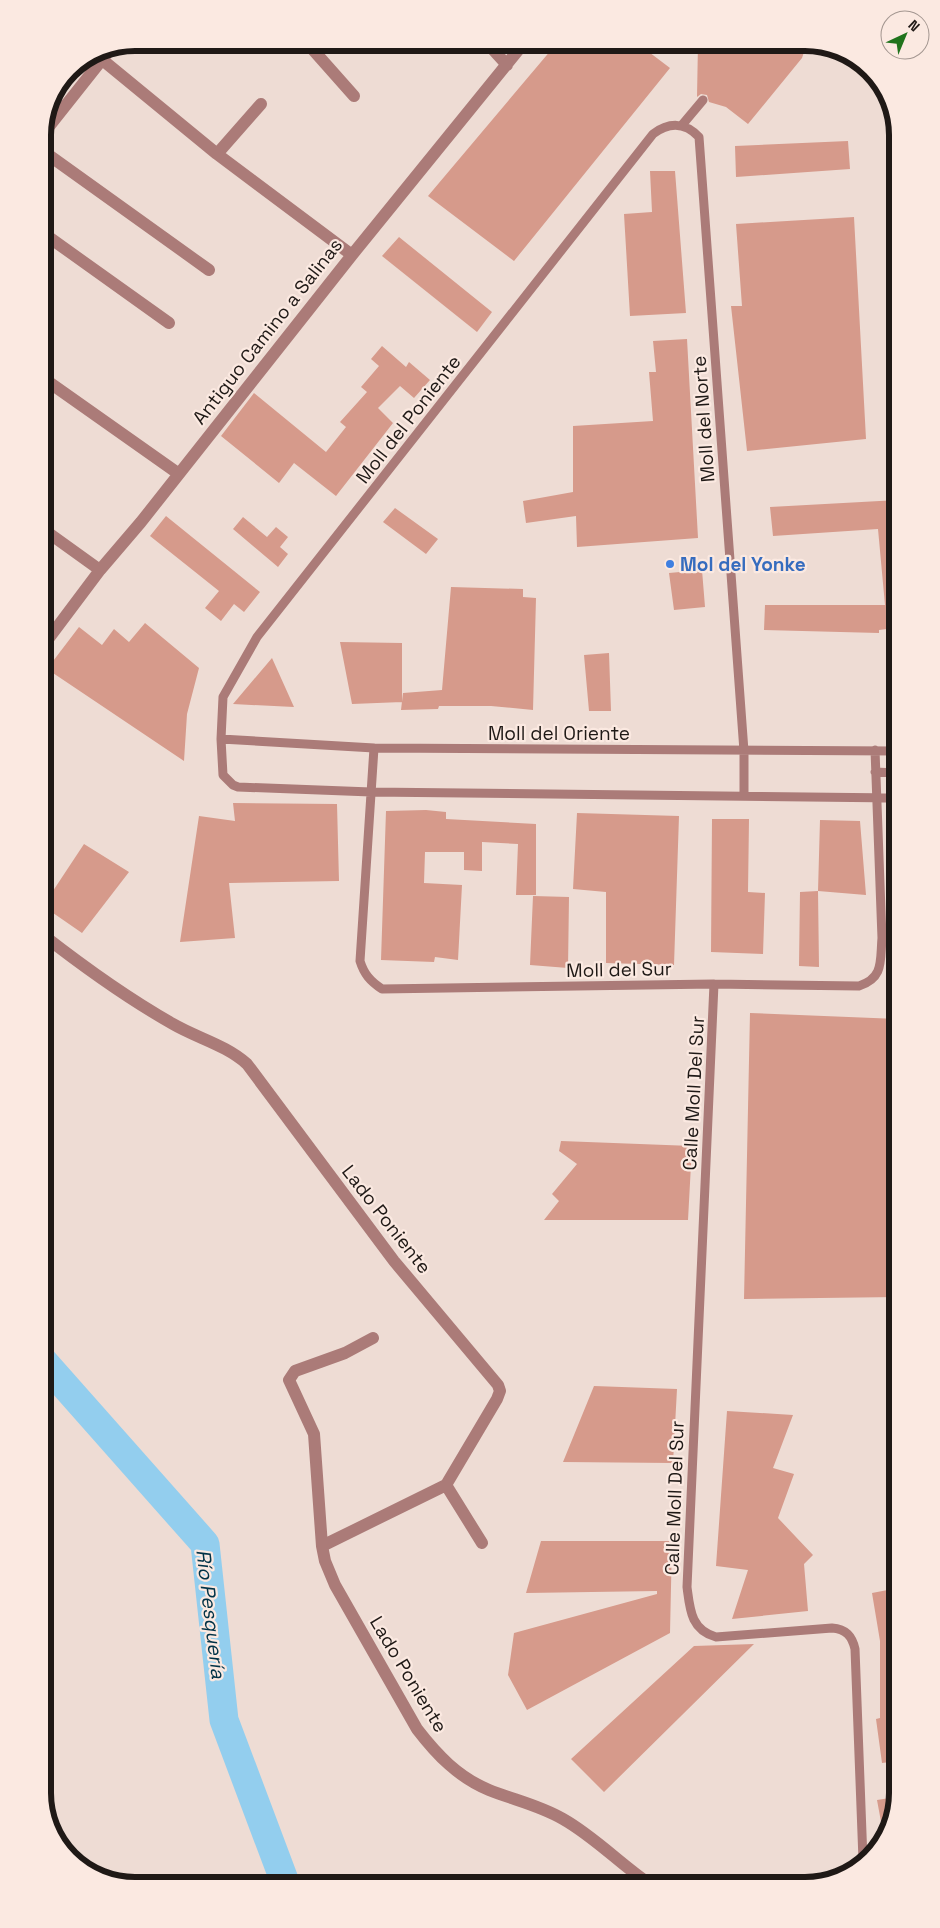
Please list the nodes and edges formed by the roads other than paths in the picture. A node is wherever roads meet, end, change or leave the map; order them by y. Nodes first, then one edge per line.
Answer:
1 (315, 51) edge
2 (494, 51) edge
3 (518, 51) edge
4 (101, 59) edge
5 (94, 62) edge
6 (507, 65) junction
7 (354, 96) dead end
8 (704, 100) dead end
9 (261, 104) dead end
10 (53, 120) edge
11 (682, 125) junction
12 (217, 154) junction
13 (51, 157) edge
14 (51, 238) edge
15 (352, 255) junction
16 (209, 270) dead end
17 (169, 323) dead end
18 (51, 384) edge
19 (179, 474) junction
20 (51, 535) edge
21 (100, 570) junction
22 (51, 635) edge
23 (221, 739) junction
24 (374, 748) junction
25 (876, 750) junction
26 (744, 751) junction
27 (889, 751) edge
28 (876, 772) junction
29 (889, 773) edge
30 (371, 792) junction
31 (744, 795) junction
32 (876, 798) junction
33 (889, 798) edge
34 (51, 941) edge
35 (714, 984) junction
36 (373, 1338) dead end
37 (446, 1485) junction
38 (482, 1543) dead end
39 (322, 1546) junction
40 (863, 1853) edge
41 (639, 1877) edge

1 - 7 street
2 - 6 street
3 - 6 street, Antiguo Camino a Salinas
4 - 12 street
5 - 10 street
6 - 15 street, Antiguo Camino a Salinas
8 - 11 lane
9 - 12 street
11 - 23 lane, Moll del Poniente
11 - 26 lane, Moll del Norte
12 - 15 street
13 - 16 street
14 - 17 street
15 - 19 street, Antiguo Camino a Salinas
18 - 19 street
19 - 21 street, Antiguo Camino a Salinas
20 - 21 street
21 - 22 street, Antiguo Camino a Salinas
23 - 24 lane, Moll del Oriente
23 - 30 lane, Moll del Poniente
24 - 26 lane, Moll del Oriente
24 - 30 lane, Moll del Sur
25 - 26 lane, Moll del Oriente
25 - 27 lane, Moll del Oriente
25 - 28 lane, Moll del Sur
26 - 31 lane
28 - 29 lane
28 - 32 lane, Moll del Sur
30 - 31 lane, Moll del Poniente
30 - 35 lane, Moll del Sur
31 - 32 lane, Moll del Poniente
32 - 33 lane, Moll del Poniente
32 - 35 lane, Moll del Sur
34 - 37 street, Lado Poniente
35 - 40 lane, Calle Moll Del Sur
36 - 39 street, Lado Poniente
37 - 38 street
37 - 39 street
39 - 41 street, Lado Poniente

